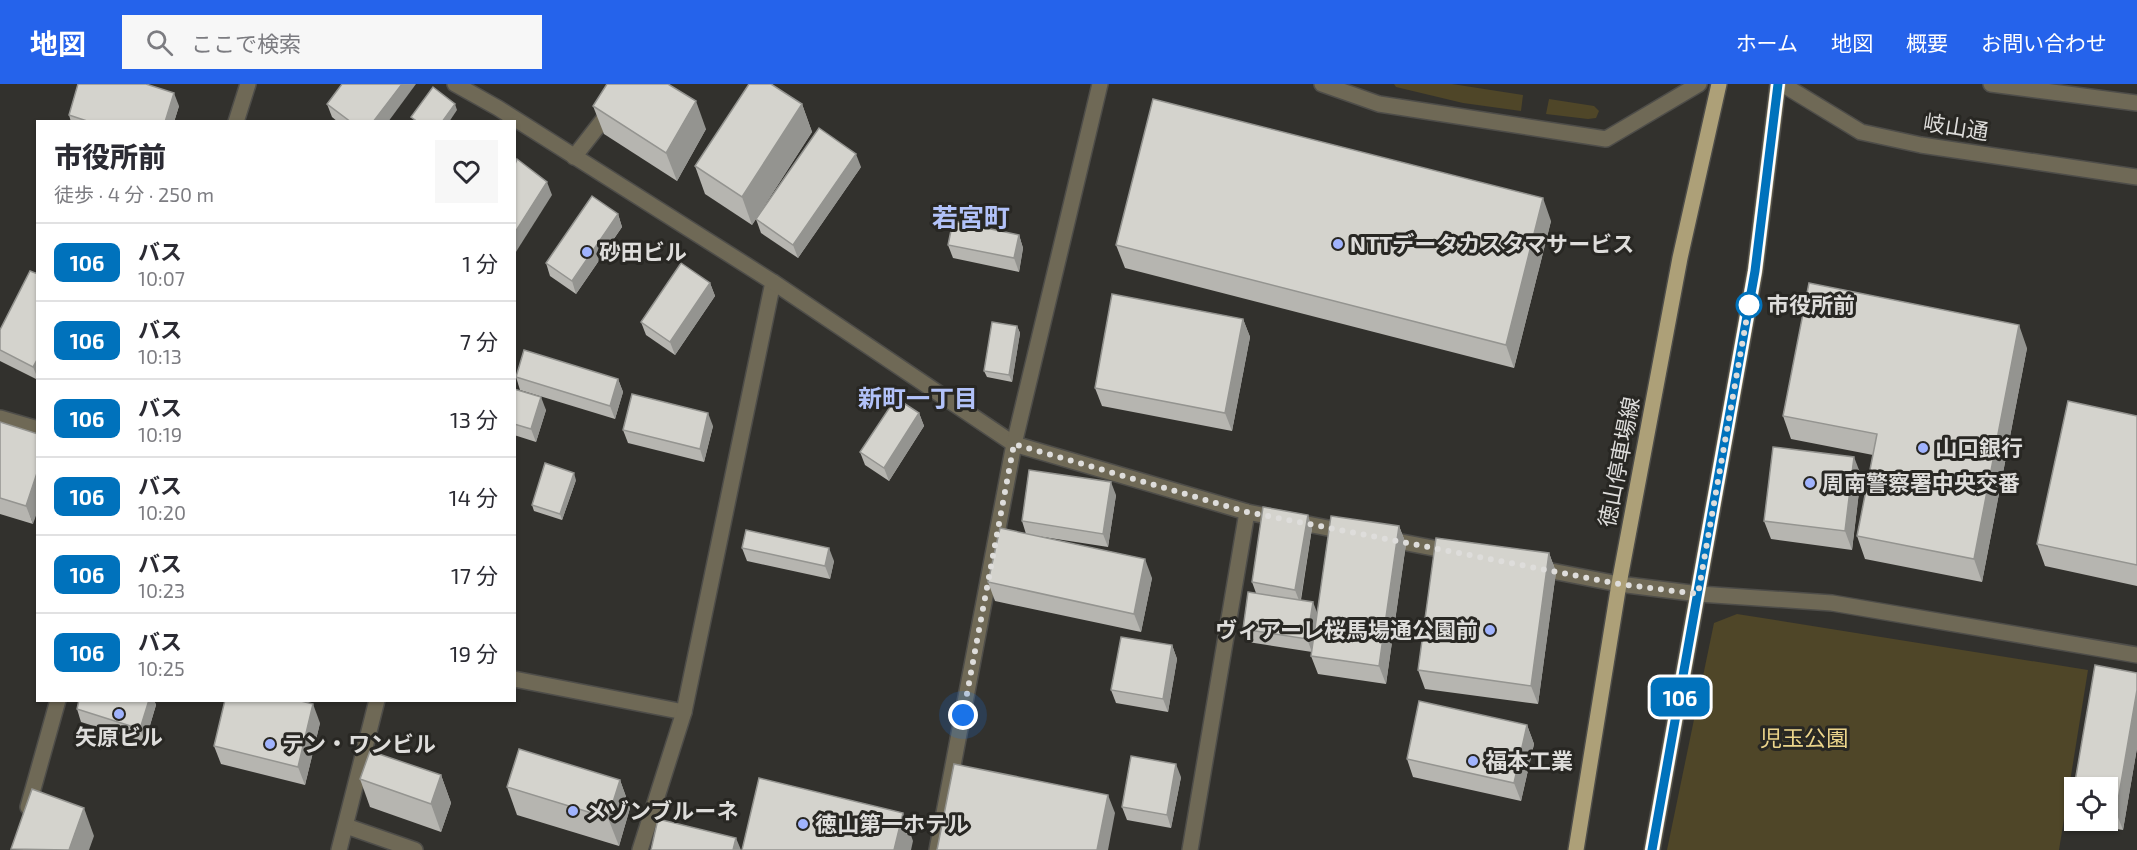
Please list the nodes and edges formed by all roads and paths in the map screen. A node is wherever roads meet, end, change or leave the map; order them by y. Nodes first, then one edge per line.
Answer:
1 (248, 84) edge
2 (455, 84) edge
3 (631, 84) edge
4 (1100, 84) edge
5 (1322, 84) edge
6 (1699, 84) edge
7 (1719, 84) edge
8 (1780, 84) edge
9 (1991, 84) edge
10 (2137, 104) edge
11 (496, 115) edge
12 (237, 120) edge
13 (516, 126) edge
14 (574, 157) junction
15 (2137, 177) edge
16 (773, 282) junction
17 (0, 418) edge
18 (36, 428) edge
19 (1014, 444) junction
20 (1247, 512) junction
21 (1468, 555) edge
22 (1526, 566) edge
23 (1619, 584) junction
24 (1698, 594) junction
25 (2137, 655) edge
26 (516, 679) edge
27 (57, 702) edge
28 (377, 702) edge
29 (684, 711) junction
30 (346, 826) junction
31 (22, 827) edge
32 (339, 850) edge
33 (415, 850) edge
34 (640, 850) edge
35 (937, 850) edge
36 (1190, 850) edge
37 (1576, 850) edge
38 (1652, 850) edge

1 - 12 street
2 - 11 street
3 - 14 street
4 - 19 street
5 - 6 street
7 - 23 main road, 徳山停車場線
8 - 15 street, 岐山通
8 - 24 main road
9 - 10 street
13 - 14 street
14 - 16 street
16 - 19 street
16 - 29 street
17 - 18 street
19 - 20 street
19 - 35 street
20 - 21 street
20 - 36 street
22 - 23 street
23 - 24 street
23 - 37 main road, 徳山停車場線
24 - 25 street
24 - 38 main road
26 - 29 street
27 - 31 street
28 - 30 street
29 - 34 street
30 - 32 street
30 - 33 street

